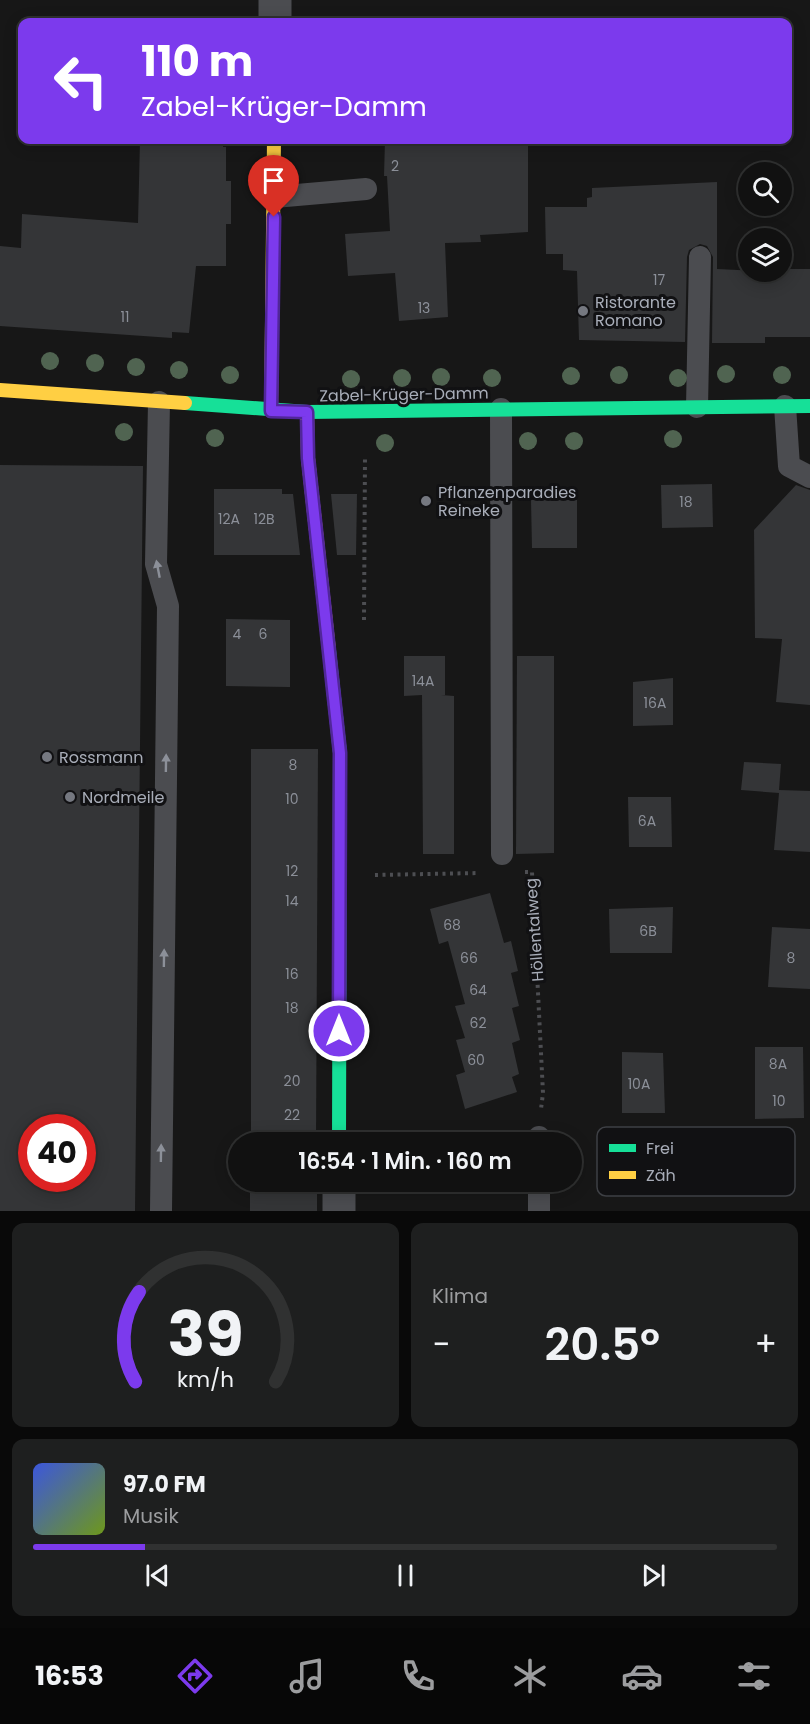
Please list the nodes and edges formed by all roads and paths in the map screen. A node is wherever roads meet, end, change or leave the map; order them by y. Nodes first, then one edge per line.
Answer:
1 (274, 0) edge
2 (274, 18) edge
3 (274, 144) edge
4 (366, 189) dead end
5 (274, 197) junction
6 (700, 257) dead end
7 (0, 390) edge
8 (159, 402) junction
9 (785, 406) junction
10 (810, 406) edge
11 (698, 407) junction
12 (501, 409) junction
13 (271, 411) junction
14 (307, 412) junction
15 (810, 477) edge
16 (502, 854) dead end
17 (520, 872) dead end
18 (486, 873) dead end
19 (339, 874) junction
20 (339, 1132) edge
21 (539, 1132) edge
22 (339, 1192) edge
23 (538, 1192) edge
24 (161, 1211) edge
25 (339, 1211) edge
26 (538, 1211) edge

1 - 2 street
3 - 5 street
4 - 5 lane
5 - 13 street
6 - 11 lane
7 - 8 street, Zabel-Krüger-Damm
8 - 13 street, Zabel-Krüger-Damm
24 -> 8 lane
9 - 10 street, Zabel-Krüger-Damm
9 - 11 street, Zabel-Krüger-Damm
9 - 15 lane
11 - 12 street, Zabel-Krüger-Damm
12 - 14 street, Zabel-Krüger-Damm
12 - 16 lane
13 - 14 street, Zabel-Krüger-Damm
14 - 19 street
17 - 21 path, Höllentalweg
18 - 19 path
19 - 20 street
22 - 25 street
23 - 26 lane

